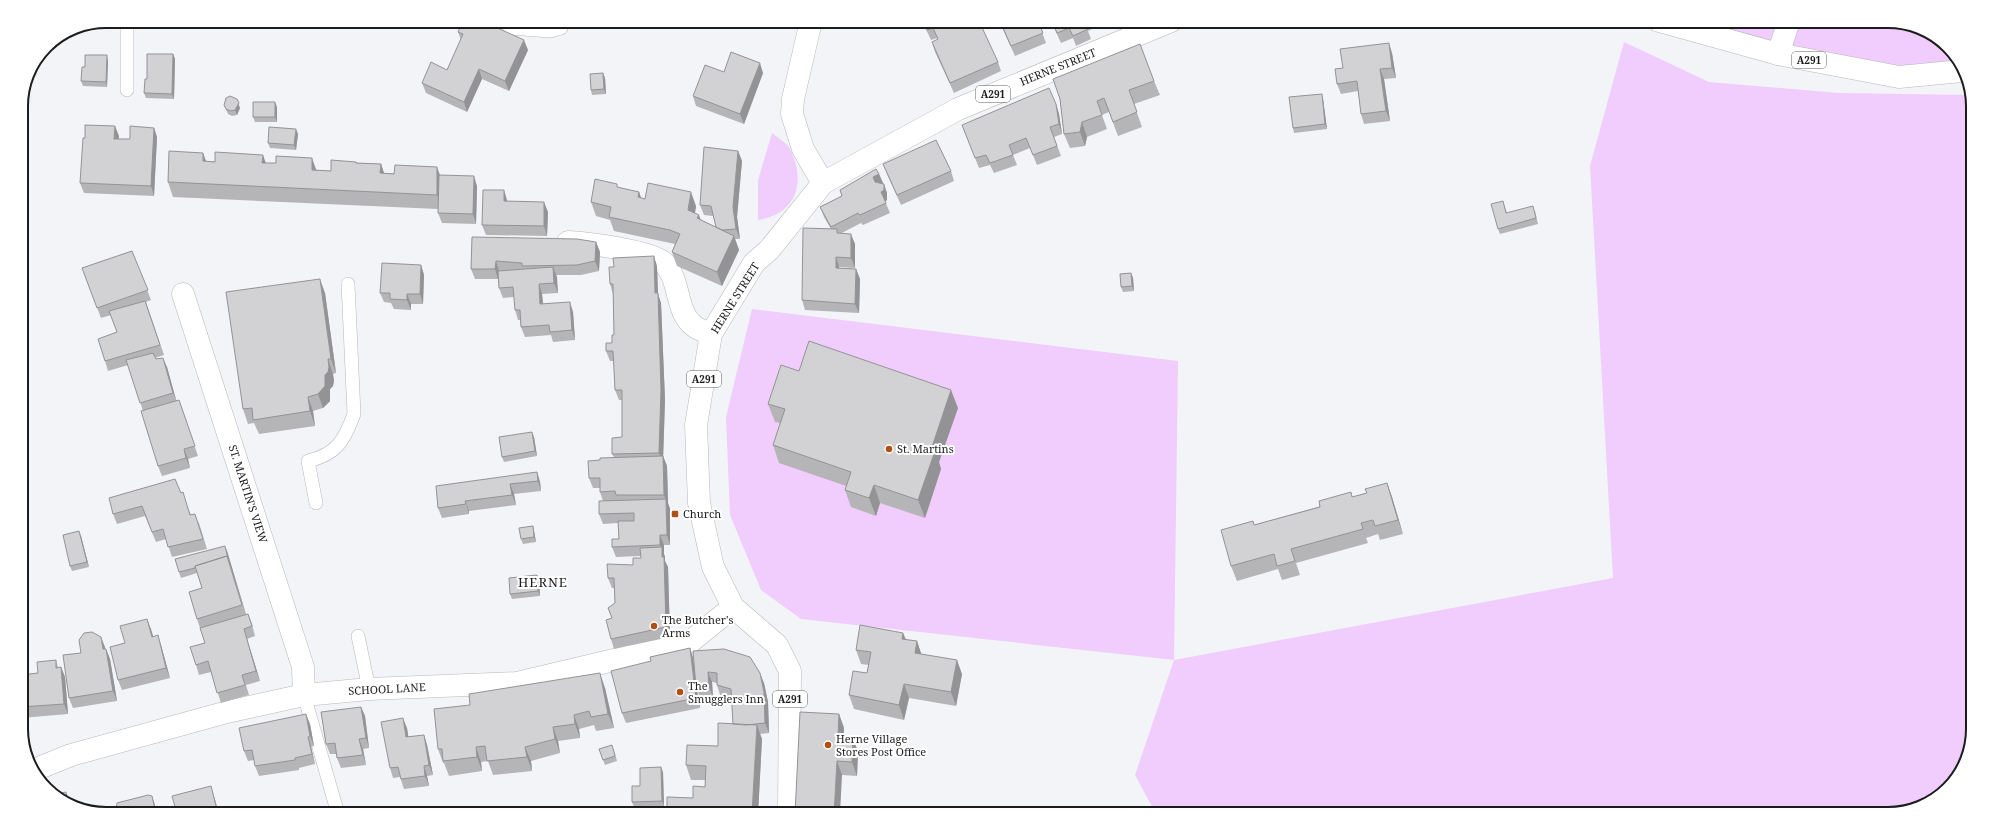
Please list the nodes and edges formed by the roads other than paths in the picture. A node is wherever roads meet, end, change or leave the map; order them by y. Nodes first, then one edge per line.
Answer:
1 (127, 28) edge
2 (510, 28) dead end
3 (561, 28) edge
4 (809, 28) edge
5 (1153, 28) edge
6 (1684, 28) edge
7 (1787, 28) edge
8 (1778, 54) junction
9 (1958, 71) edge
10 (127, 90) dead end
11 (823, 184) junction
12 (548, 242) edge
13 (348, 284) dead end
14 (183, 294) dead end
15 (711, 334) junction
16 (316, 502) dead end
17 (733, 607) junction
18 (358, 636) dead end
19 (369, 689) junction
20 (304, 695) junction
21 (38, 768) edge
22 (336, 807) edge
23 (789, 807) edge

1 - 10 lane
2 - 3 lane
4 - 11 street
5 - 11 street, HERNE STREET / A291
6 - 8 street, A291
7 - 8 street
8 - 9 street, A291
11 - 15 street, HERNE STREET / A291
12 - 15 street
13 - 16 lane
14 - 20 street, ST. MARTIN'S VIEW
15 - 17 street, HERNE STREET / A291
17 - 19 street, SCHOOL LANE
17 - 23 street, HERNE STREET / A291
18 - 19 lane
19 - 20 street, SCHOOL LANE
20 - 21 street, SCHOOL LANE
20 - 22 lane

